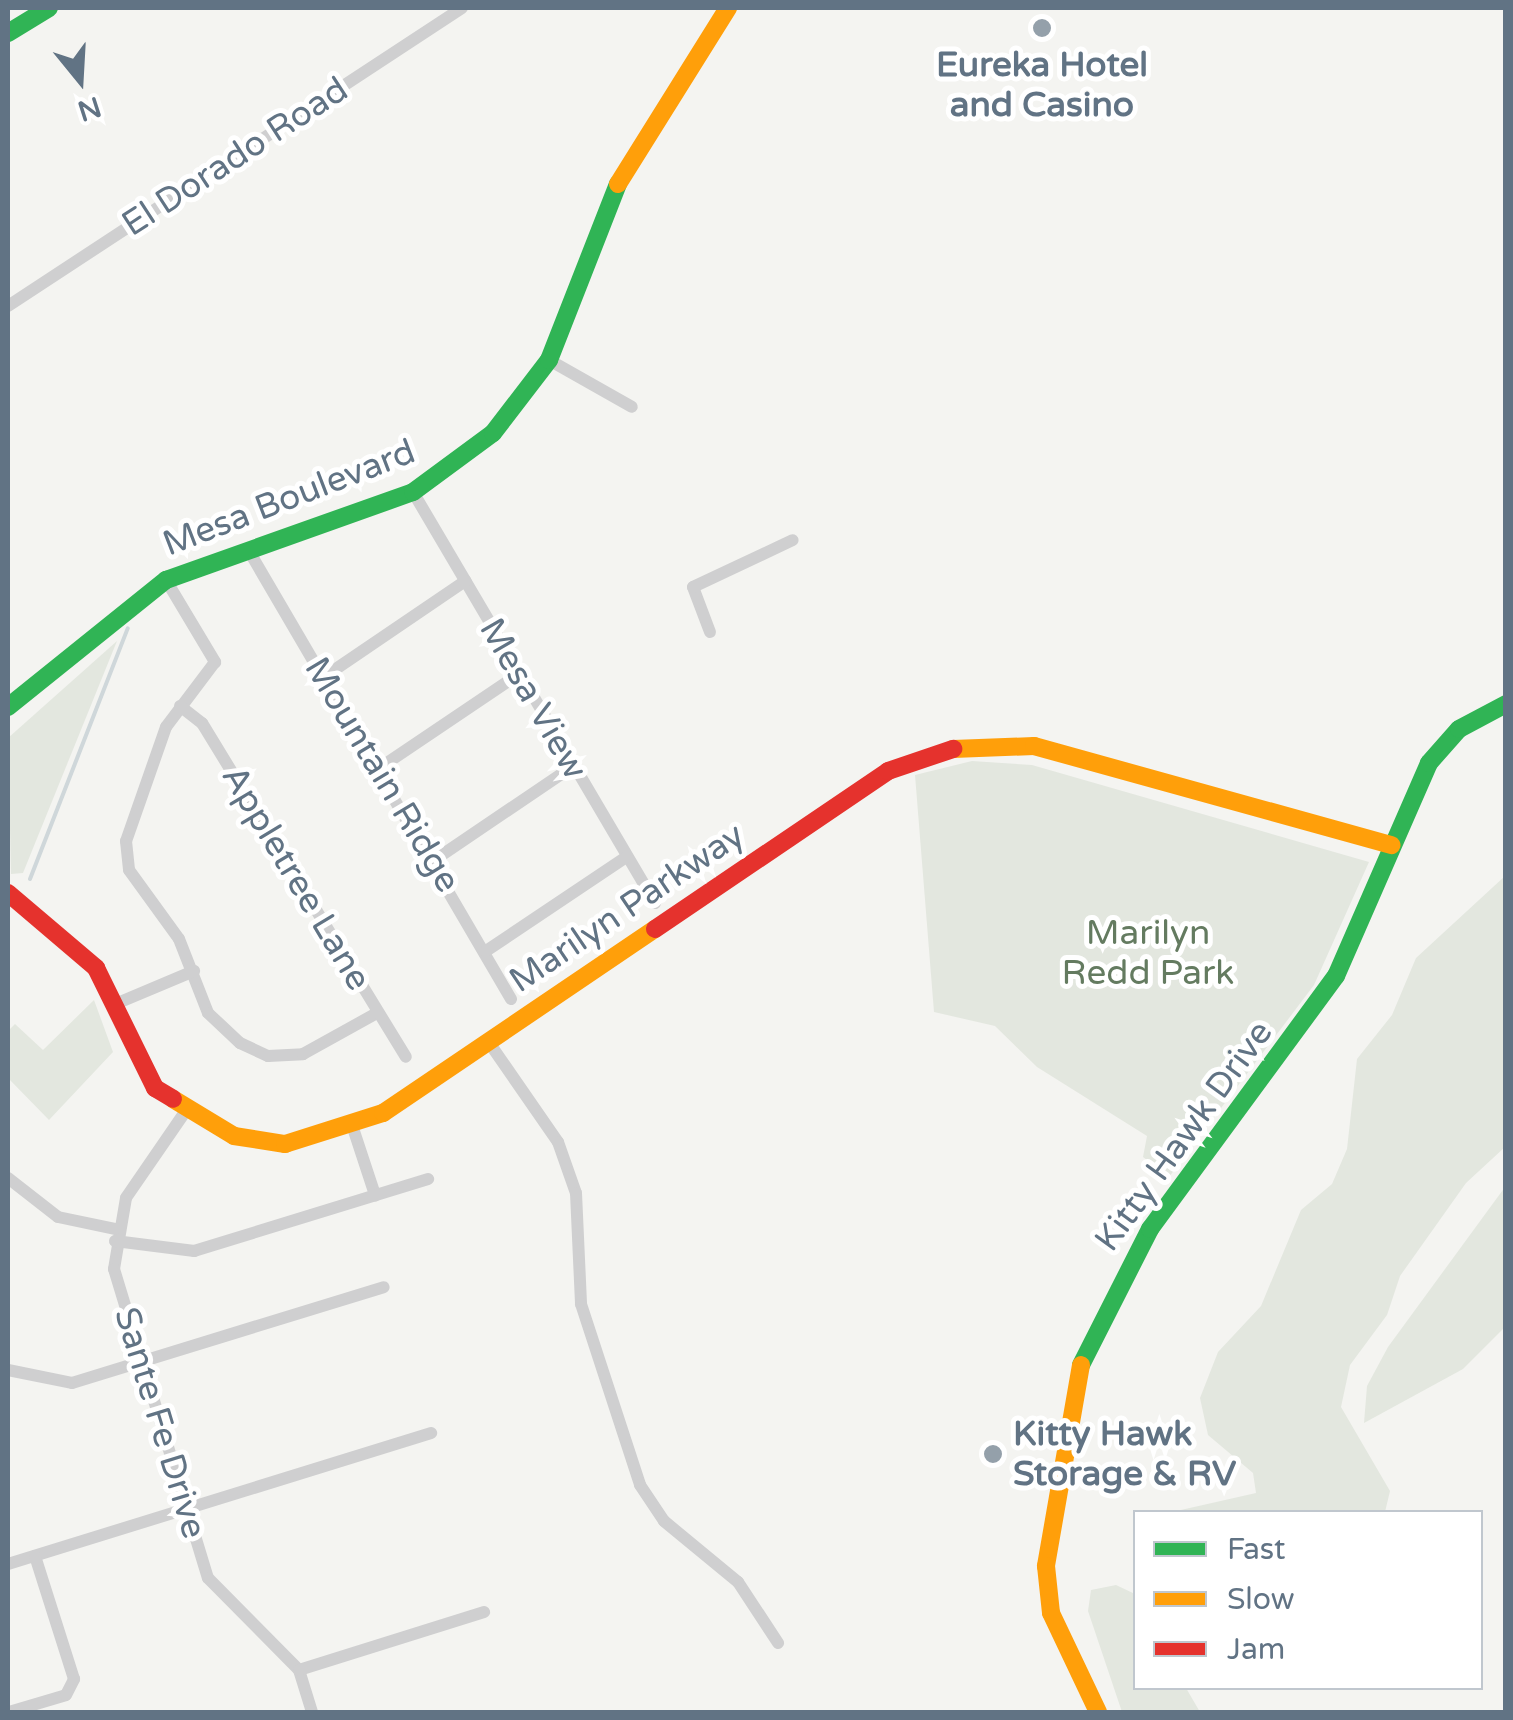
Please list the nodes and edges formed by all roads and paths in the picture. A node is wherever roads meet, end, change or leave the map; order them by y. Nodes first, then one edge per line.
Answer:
1 (49, 8) edge
2 (462, 8) edge
3 (728, 8) edge
4 (8, 33) edge
5 (8, 306) edge
6 (549, 360) junction
7 (632, 408) dead end
8 (413, 492) junction
9 (793, 540) dead end
10 (249, 551) junction
11 (166, 580) junction
12 (465, 581) junction
13 (710, 632) dead end
14 (518, 674) junction
15 (324, 677) junction
16 (1506, 704) edge
17 (180, 706) junction
18 (8, 707) edge
19 (572, 767) junction
20 (378, 769) junction
21 (1392, 845) junction
22 (625, 858) junction
23 (433, 861) junction
24 (10, 899) edge
25 (655, 903) dead end
26 (486, 950) junction
27 (194, 970) junction
28 (511, 1000) dead end
29 (113, 1005) junction
30 (377, 1013) junction
31 (488, 1041) junction
32 (406, 1057) dead end
33 (185, 1112) junction
34 (352, 1128) junction
35 (8, 1178) edge
36 (428, 1179) dead end
37 (375, 1195) junction
38 (115, 1235) junction
39 (384, 1287) dead end
40 (142, 1362) junction
41 (8, 1370) edge
42 (432, 1433) dead end
43 (186, 1510) junction
44 (34, 1556) junction
45 (8, 1564) edge
46 (484, 1612) dead end
47 (778, 1643) dead end
48 (299, 1670) junction
49 (9, 1712) edge
50 (312, 1712) edge
51 (1098, 1712) edge

1 - 4 main road
2 - 5 street, El Dorado Road
3 - 6 main road, Mesa Boulevard
6 - 7 street
6 - 8 main road, Mesa Boulevard
8 - 10 main road, Mesa Boulevard
8 - 12 street, Mesa View
9 - 13 street
10 - 11 main road, Mesa Boulevard
10 - 15 street, Mountain Ridge
11 - 17 street
11 - 18 main road, Mesa Boulevard
12 - 14 street, Mesa View
12 - 15 street
14 - 19 street, Mesa View
14 - 20 street
15 - 20 street, Mountain Ridge
16 - 21 main road, Kitty Hawk Drive
17 - 27 street
17 - 30 street, Appletree Lane
19 - 22 street, Mesa View
19 - 23 street
20 - 23 street, Mountain Ridge
21 - 31 main road, Marilyn Parkway
21 - 51 main road, Kitty Hawk Drive
22 - 25 street, Mesa View
22 - 26 street
23 - 26 street, Mountain Ridge
24 - 29 main road, Marilyn Parkway
26 - 28 street, Mountain Ridge
27 - 29 street
27 - 30 street
29 - 33 main road, Marilyn Parkway
30 - 32 street, Appletree Lane
31 - 34 main road, Marilyn Parkway
31 - 47 street
33 - 34 main road, Marilyn Parkway
33 - 38 street
34 - 37 street
35 - 38 street
36 - 37 street
37 - 38 street
38 - 40 street, Sante Fe Drive
39 - 40 street
40 - 41 street
40 - 43 street, Sante Fe Drive
42 - 43 street
43 - 44 street
43 - 48 street, Sante Fe Drive
44 - 45 street
44 - 49 street
46 - 48 street
48 - 50 street, Sante Fe Drive

